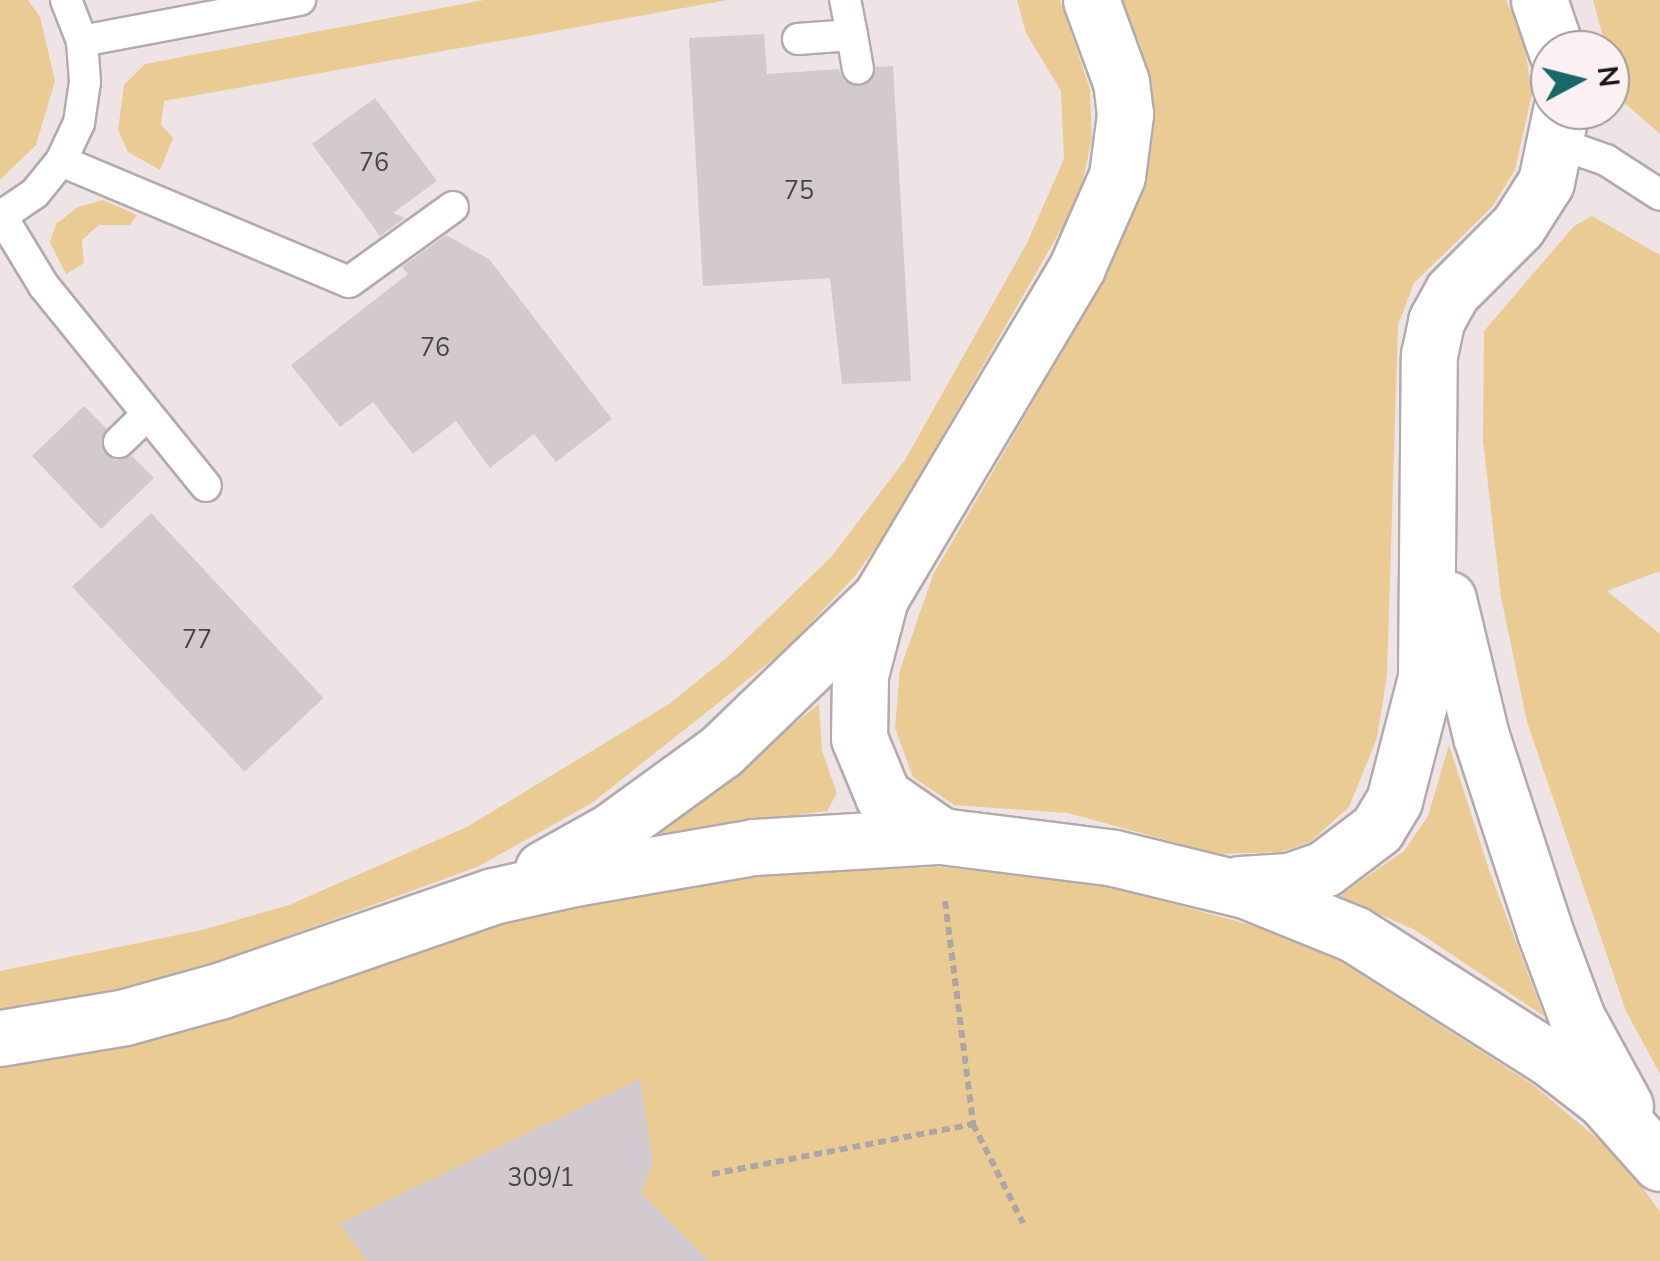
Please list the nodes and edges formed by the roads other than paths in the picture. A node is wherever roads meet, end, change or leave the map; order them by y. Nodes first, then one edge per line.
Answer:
1 (66, 0) edge
2 (300, 0) edge
3 (845, 0) edge
4 (1091, 0) edge
5 (1540, 0) edge
6 (1550, 30) edge
7 (852, 35) junction
8 (798, 39) dead end
9 (82, 41) junction
10 (858, 68) dead end
11 (1559, 130) edge
12 (1564, 130) edge
13 (61, 161) junction
14 (1660, 195) edge
15 (453, 207) dead end
16 (1, 217) edge
17 (147, 415) junction
18 (119, 442) dead end
19 (206, 486) dead end
20 (1431, 528) junction
21 (880, 598) junction
22 (941, 836) junction
23 (1212, 882) junction
24 (493, 896) junction
25 (0, 1038) edge
26 (1652, 1152) edge

1 - 9 lane
2 - 9 lane
3 - 7 lane
4 - 21 street
5 - 6 street
7 - 8 lane
7 - 10 lane
9 - 13 lane
11 - 20 street
12 - 14 lane
13 - 15 lane
13 - 16 lane
16 - 17 lane
17 - 18 lane
17 - 19 lane
20 - 23 street
20 - 26 street
21 - 22 street
21 - 24 street
22 - 23 street
22 - 24 street
23 - 26 street
24 - 25 street

